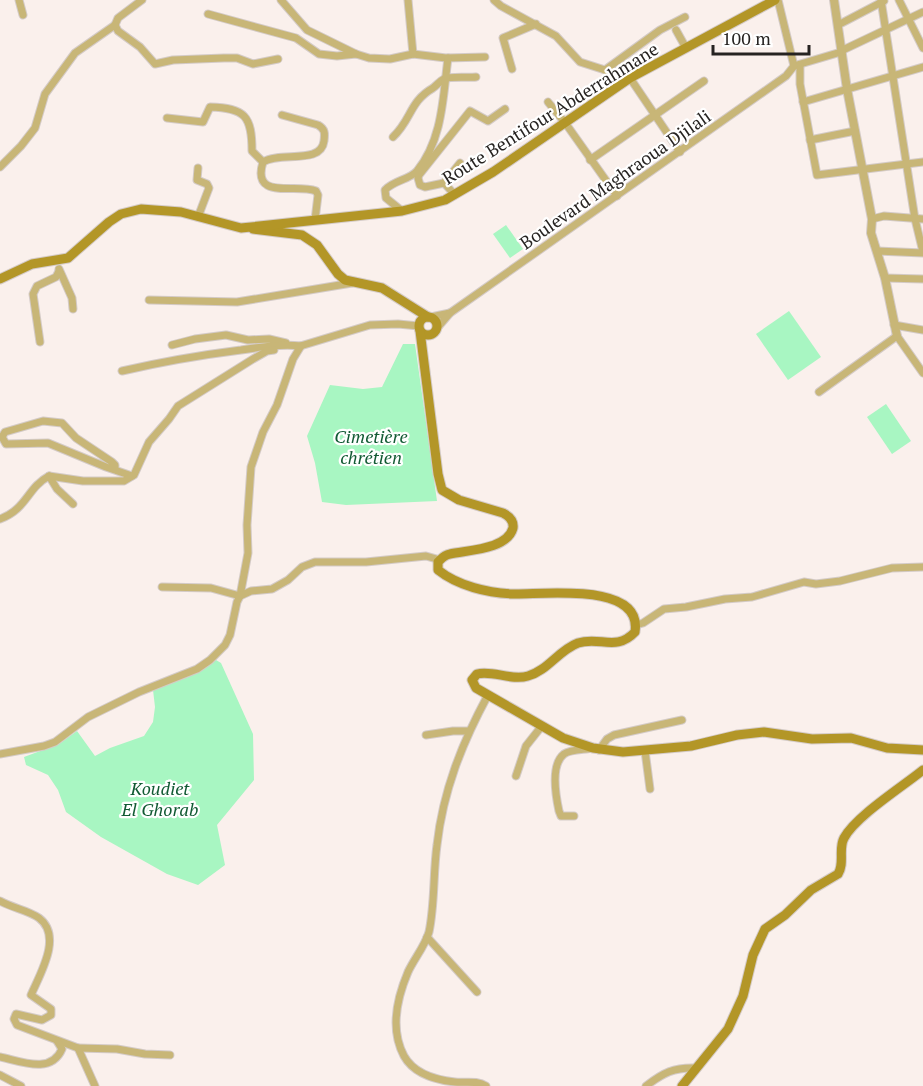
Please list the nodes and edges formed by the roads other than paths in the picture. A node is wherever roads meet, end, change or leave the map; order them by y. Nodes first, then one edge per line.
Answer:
1 (19, 0) edge
2 (142, 0) edge
3 (281, 0) edge
4 (408, 0) edge
5 (494, 0) edge
6 (777, 0) edge
7 (834, 0) edge
8 (899, 0) edge
9 (883, 1) edge
10 (923, 12) edge
11 (208, 14) dead end
12 (22, 15) dead end
13 (685, 17) dead end
14 (908, 19) junction
15 (536, 24) junction
16 (115, 25) junction
17 (838, 25) junction
18 (676, 30) dead end
19 (885, 31) junction
20 (686, 48) junction
21 (923, 48) edge
22 (841, 52) junction
23 (356, 54) junction
24 (413, 54) junction
25 (485, 57) dead end
26 (448, 58) junction
27 (278, 59) dead end
28 (797, 65) junction
29 (923, 67) edge
30 (512, 69) dead end
31 (605, 70) junction
32 (786, 76) junction
33 (892, 76) junction
34 (476, 77) dead end
35 (445, 78) junction
36 (630, 78) junction
37 (704, 81) dead end
38 (800, 84) junction
39 (847, 88) junction
40 (548, 102) dead end
41 (803, 102) junction
42 (505, 109) dead end
43 (282, 115) dead end
44 (655, 116) junction
45 (167, 118) dead end
46 (566, 124) junction
47 (855, 131) junction
48 (393, 138) dead end
49 (810, 140) junction
50 (680, 152) junction
51 (591, 160) junction
52 (262, 162) junction
53 (923, 162) edge
54 (460, 163) dead end
55 (907, 164) junction
56 (0, 167) edge
57 (198, 168) dead end
58 (862, 168) junction
59 (444, 183) junction
60 (455, 195) junction
61 (617, 196) junction
62 (402, 211) junction
63 (198, 217) junction
64 (872, 219) junction
65 (919, 219) edge
66 (315, 220) junction
67 (241, 228) junction
68 (877, 251) junction
69 (923, 252) edge
70 (59, 260) junction
71 (59, 271) junction
72 (885, 278) junction
73 (0, 279) edge
74 (923, 279) edge
75 (352, 283) junction
76 (149, 300) dead end
77 (74, 309) dead end
78 (450, 313) junction
79 (423, 323) junction
80 (894, 325) junction
81 (437, 330) junction
82 (923, 330) edge
83 (897, 336) junction
84 (40, 342) dead end
85 (172, 345) dead end
86 (292, 345) junction
87 (302, 346) junction
88 (424, 359) junction
89 (122, 371) dead end
90 (923, 373) edge
91 (819, 392) dead end
92 (115, 470) junction
93 (49, 476) junction
94 (132, 476) junction
95 (73, 504) dead end
96 (0, 519) edge
97 (440, 560) junction
98 (923, 567) edge
99 (162, 587) dead end
100 (240, 596) junction
101 (636, 625) junction
102 (488, 695) junction
103 (682, 720) dead end
104 (541, 727) junction
105 (468, 731) junction
106 (426, 735) dead end
107 (596, 749) junction
108 (923, 750) edge
109 (645, 751) junction
110 (0, 754) edge
111 (923, 771) edge
112 (516, 776) dead end
113 (650, 789) dead end
114 (574, 816) dead end
115 (0, 901) edge
116 (427, 937) junction
117 (477, 992) dead end
118 (57, 1041) junction
119 (78, 1048) junction
120 (170, 1055) dead end
121 (0, 1058) edge
122 (696, 1068) junction
123 (0, 1075) edge
124 (21, 1086) edge
125 (95, 1086) edge
126 (486, 1086) edge
127 (646, 1086) edge
128 (682, 1086) edge

1 - 12 street
2 - 16 street
3 - 23 street
4 - 24 street
5 - 15 street
6 - 20 main road, Route Bentifour Abderrahmane
6 - 28 street
7 - 17 street
8 - 14 street
9 - 17 street
9 - 19 street
10 - 14 street
11 - 23 street
13 - 31 street
14 - 19 street
14 - 21 street
15 - 30 street
15 - 31 street
16 - 27 street
16 - 56 street
17 - 22 street
18 - 20 street
19 - 22 street
19 - 33 street
20 - 36 main road, Route Bentifour Abderrahmane
22 - 28 street
22 - 39 street
23 - 24 street
24 - 26 street
25 - 26 street
26 - 35 street
28 - 32 street, Boulevard Maghraoua Djilali
28 - 38 street
29 - 33 street
31 - 36 street
32 - 38 street
32 - 50 street, Boulevard Maghraoua Djilali
33 - 39 street
33 - 55 street
34 - 35 street
35 - 48 street
35 - 62 street
36 - 44 street
36 - 46 main road, Route Bentifour Abderrahmane
37 - 44 street
38 - 41 street
39 - 41 street
39 - 47 street
40 - 46 street
41 - 49 street
42 - 59 street
43 - 52 street
44 - 50 street
44 - 51 street
45 - 52 street
46 - 51 street
46 - 60 main road, Route Bentifour Abderrahmane
47 - 49 street
47 - 58 street
49 - 58 street
50 - 61 street, Boulevard Maghraoua Djilali
51 - 61 street
52 - 66 street
53 - 55 street
54 - 59 street
55 - 58 street
55 - 65 street
57 - 63 street
58 - 64 street
59 - 60 street
60 - 62 main road, Route Bentifour Abderrahmane
61 - 78 street, Boulevard Maghraoua Djilali
62 - 66 main road, Route Bentifour Abderrahmane
63 - 67 main road
63 - 70 main road
64 - 65 street
64 - 68 street
65 - 69 street
66 - 67 main road, Route Bentifour Abderrahmane
67 - 75 main road
68 - 69 street
68 - 72 street
70 - 71 street
70 - 73 main road
71 - 77 street
71 - 84 street
72 - 74 street
72 - 80 street
75 - 76 street
75 - 79 main road
78 - 79 street
78 - 81 street
79 - 81 main road
79 - 81 main road
79 - 87 street
79 - 88 main road
80 - 82 street
80 - 83 street
81 - 88 main road
83 - 90 street
83 - 91 street
85 - 86 street
86 - 87 street
86 - 89 street
87 - 94 street
87 - 100 street
88 - 97 main road
92 - 92 street
92 - 94 street
93 - 94 street
93 - 95 street
93 - 96 street
97 - 100 street
97 - 101 main road
98 - 101 street
99 - 100 street
100 - 110 street
101 - 102 main road
102 - 104 main road
102 - 105 street
103 - 107 street
104 - 107 main road
104 - 112 street
105 - 106 street
105 - 116 street
107 - 109 main road
107 - 114 street
108 - 109 main road
109 - 113 street
111 - 122 main road
115 - 118 street
116 - 117 street
116 - 126 street
118 - 119 street
118 - 121 street
119 - 120 street
119 - 125 street
122 - 127 street
122 - 128 main road
123 - 124 street

